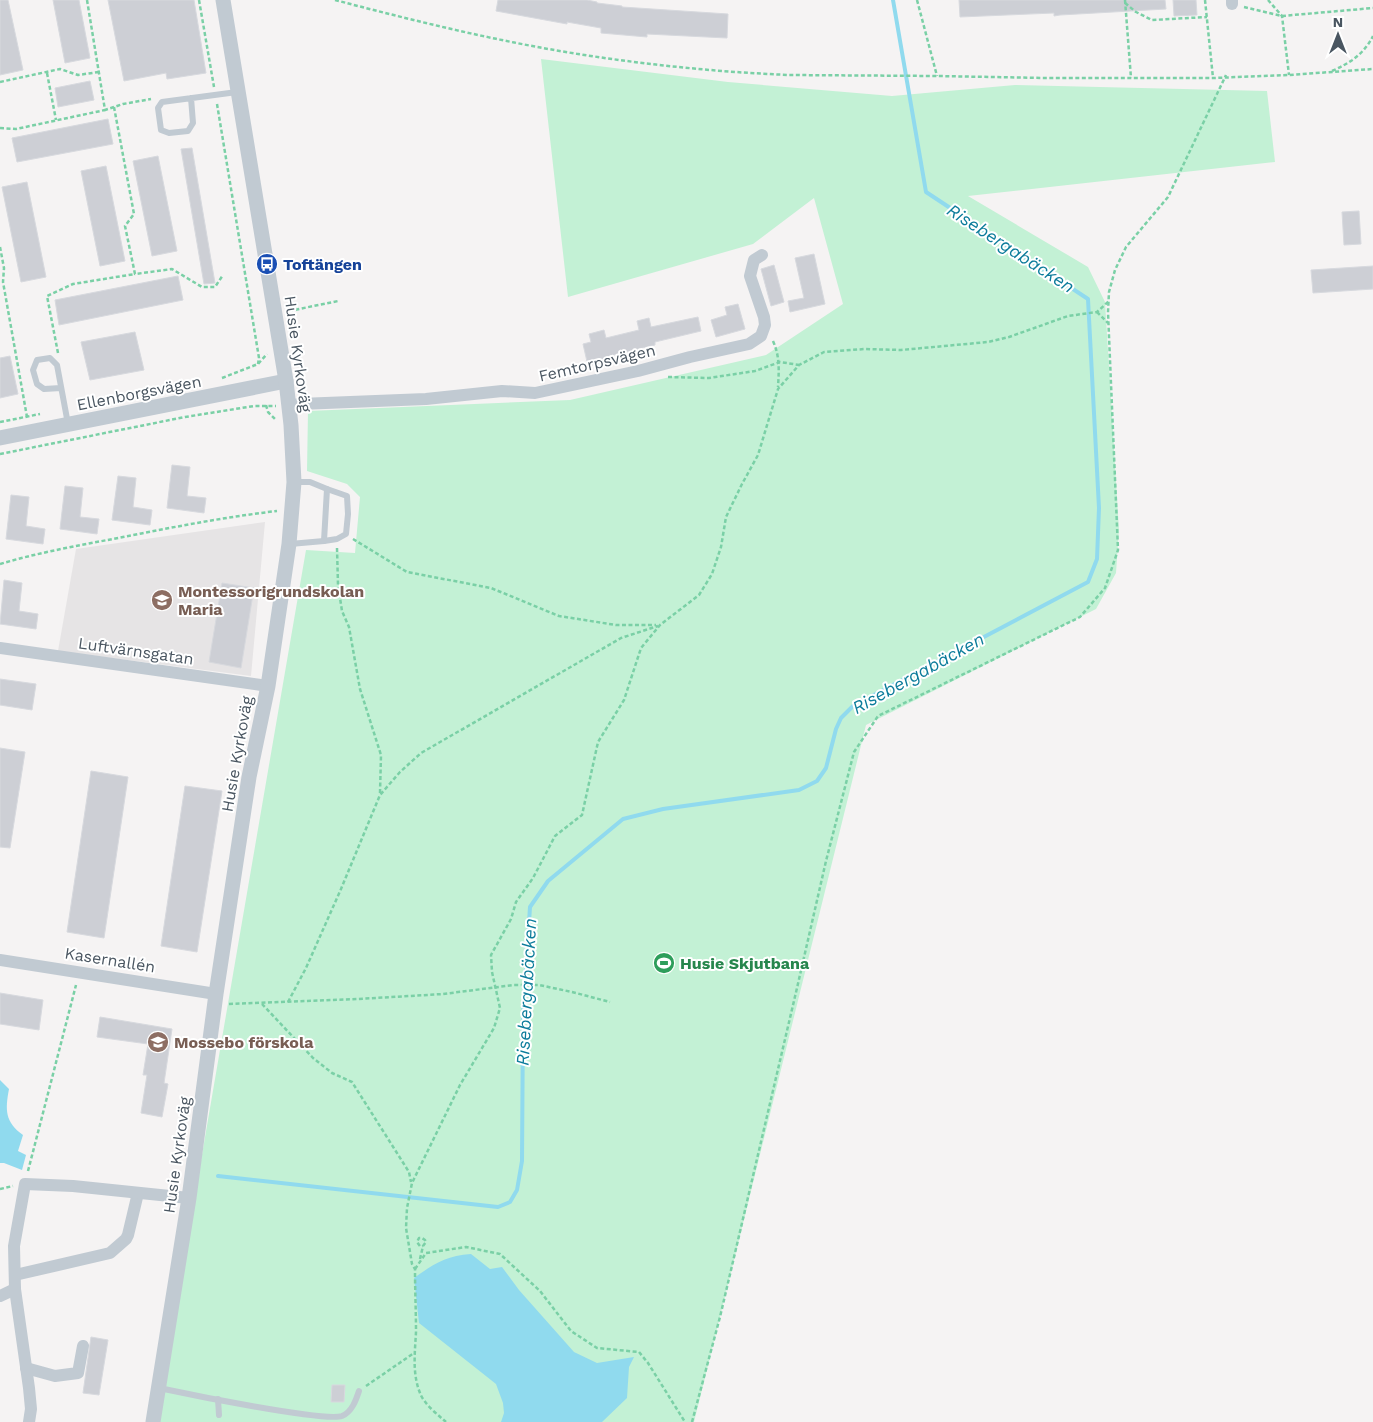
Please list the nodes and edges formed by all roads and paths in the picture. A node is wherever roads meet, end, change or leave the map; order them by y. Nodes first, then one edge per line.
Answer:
1 (87, 0) edge
2 (199, 0) edge
3 (223, 0) edge
4 (334, 0) edge
5 (917, 0) edge
6 (1205, 0) edge
7 (1268, 0) edge
8 (1125, 1) edge
9 (1232, 2) edge
10 (1373, 8) edge
11 (1282, 16) junction
12 (1207, 17) junction
13 (1373, 36) edge
14 (1373, 69) edge
15 (47, 72) junction
16 (99, 72) junction
17 (1328, 72) junction
18 (1289, 75) junction
19 (937, 76) junction
20 (1225, 76) junction
21 (1131, 78) junction
22 (1213, 78) junction
23 (0, 82) edge
24 (239, 92) junction
25 (215, 95) junction
26 (191, 98) junction
27 (162, 102) junction
28 (114, 107) junction
29 (106, 110) junction
30 (56, 120) junction
31 (0, 128) edge
32 (0, 248) edge
33 (762, 255) dead end
34 (135, 274) junction
35 (223, 275) dead end
36 (338, 301) dead end
37 (1109, 301) junction
38 (1097, 312) junction
39 (275, 314) junction
40 (1108, 324) junction
41 (765, 325) junction
42 (269, 351) dead end
43 (780, 362) junction
44 (258, 364) junction
45 (57, 365) junction
46 (799, 365) junction
47 (665, 377) dead end
48 (214, 380) dead end
49 (286, 381) junction
50 (61, 388) junction
51 (778, 388) junction
52 (266, 405) junction
53 (288, 406) junction
54 (64, 409) junction
55 (28, 417) junction
56 (0, 422) edge
57 (68, 425) junction
58 (280, 426) dead end
59 (0, 438) edge
60 (0, 454) edge
61 (294, 482) junction
62 (327, 489) junction
63 (281, 511) dead end
64 (346, 534) junction
65 (337, 539) junction
66 (324, 541) junction
67 (289, 544) junction
68 (0, 564) edge
69 (660, 625) junction
70 (0, 648) edge
71 (268, 686) junction
72 (380, 795) junction
73 (0, 960) edge
74 (79, 972) junction
75 (495, 988) junction
76 (215, 999) junction
77 (288, 1002) junction
78 (610, 1002) dead end
79 (261, 1004) junction
80 (25, 1184) junction
81 (412, 1184) junction
82 (138, 1193) junction
83 (189, 1198) junction
84 (423, 1246) junction
85 (420, 1261) junction
86 (415, 1269) junction
87 (15, 1275) junction
88 (15, 1289) junction
89 (0, 1296) edge
90 (83, 1346) dead end
91 (414, 1353) junction
92 (26, 1368) junction
93 (158, 1388) junction
94 (359, 1391) joint
95 (218, 1400) junction
96 (219, 1415) dead end
97 (344, 1419) edge
98 (29, 1422) edge
99 (153, 1422) edge
100 (446, 1422) edge
101 (685, 1422) edge
102 (692, 1422) edge

1 - 16 path
2 - 25 path
3 - 24 street, Husie Kyrkoväg
4 - 19 path
5 - 19 path
6 - 12 path
7 - 11 path
8 - 12 path
8 - 21 path
9 - 11 path
10 - 11 path
11 - 18 path
12 - 22 path
13 - 17 path
14 - 17 path
15 - 16 path
15 - 23 path
15 - 30 path
16 - 29 path
17 - 18 path
18 - 20 path
19 - 21 path
20 - 22 path
20 - 37 path
21 - 22 path
24 - 25 lane
24 - 39 street, Husie Kyrkoväg
25 - 26 lane
25 - 44 path
26 - 27 lane
26 - 27 lane
27 - 28 path
28 - 29 path
28 - 34 path
29 - 30 path
30 - 31 path
32 - 55 path
33 - 41 street
34 - 35 path
34 - 45 path
36 - 39 path
37 - 38 path
37 - 40 path
38 - 40 path
38 - 46 path
39 - 49 street, Husie Kyrkoväg
40 - 102 path
41 - 43 path
41 - 53 street, Femtorpsvägen
42 - 44 path
43 - 46 path
43 - 47 path
43 - 51 path
44 - 48 path
45 - 50 lane
45 - 50 lane
46 - 51 path
49 - 53 street, Husie Kyrkoväg
49 - 57 street, Ellenborgsvägen
50 - 54 lane
51 - 69 path
52 - 53 path
52 - 58 path
52 - 60 path
53 - 61 street, Husie Kyrkoväg
54 - 55 path
54 - 57 lane
55 - 56 path
57 - 59 street, Ellenborgsvägen
61 - 62 lane
61 - 67 street, Husie Kyrkoväg
62 - 64 lane
62 - 66 lane
63 - 68 path
64 - 65 lane
64 - 69 path
65 - 66 lane
65 - 72 path
66 - 67 lane
67 - 71 street, Husie Kyrkoväg
69 - 72 path
69 - 75 path
70 - 71 street, Luftvärnsgatan
71 - 76 street, Husie Kyrkoväg
72 - 77 path
73 - 74 street, Kasernallén
74 - 76 street, Kasernallén
74 - 80 path
75 - 77 path
75 - 78 path
75 - 81 path
76 - 79 path
76 - 83 street, Husie Kyrkoväg
77 - 79 path
79 - 81 path
80 - 82 street
80 - 87 street
81 - 86 path
82 - 83 street
82 - 87 street
83 - 93 street, Husie Kyrkoväg
84 - 84 path
84 - 85 path
85 - 86 path
85 - 101 path
86 - 91 path
87 - 88 street
88 - 89 street
88 - 92 street
90 - 92 street
91 - 94 path
91 - 100 path
92 - 98 street
93 - 95 lane
93 - 99 street, Husie Kyrkoväg
94 - 97 lane
95 - 96 lane
95 - 97 lane

